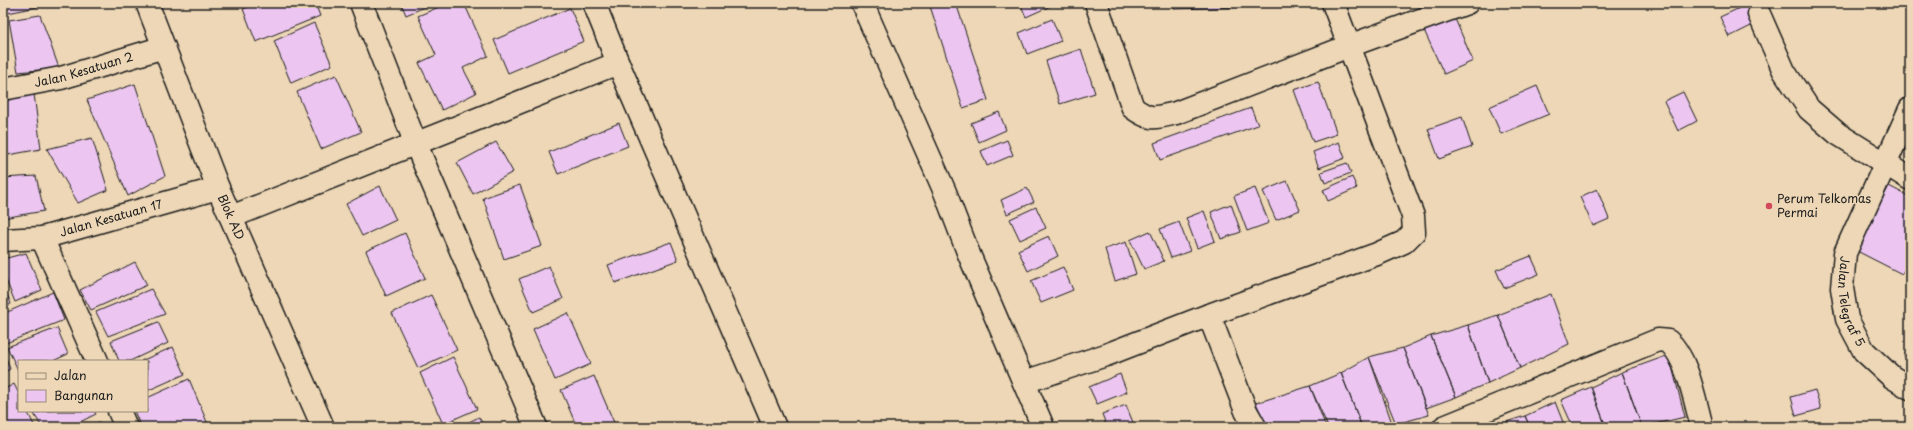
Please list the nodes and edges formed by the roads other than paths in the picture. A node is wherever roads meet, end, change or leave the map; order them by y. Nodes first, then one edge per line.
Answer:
1 (147, 3) edge
2 (361, 3) edge
3 (594, 3) edge
4 (862, 3) edge
5 (1096, 3) edge
6 (1333, 3) edge
7 (1467, 3) edge
8 (1759, 14) dead end
9 (1350, 46) junction
10 (164, 47) junction
11 (618, 63) junction
12 (3, 89) edge
13 (1910, 109) edge
14 (416, 142) junction
15 (1885, 165) junction
16 (1910, 179) edge
17 (218, 188) junction
18 (231, 216) junction
19 (42, 238) junction
20 (3, 240) edge
21 (1209, 315) junction
22 (97, 360) edge
23 (1024, 382) junction
24 (1910, 388) edge
25 (119, 412) edge
26 (126, 427) edge
27 (323, 427) edge
28 (536, 427) edge
29 (775, 427) edge
30 (1043, 427) edge
31 (1255, 427) edge
32 (1444, 427) edge
33 (1702, 427) edge

1 - 10 street, Blok AD
2 - 14 street
3 - 11 street
4 - 23 street
5 - 9 street
6 - 9 street
7 - 9 street
8 - 15 street
9 - 21 street
10 - 12 street, Jalan Kesatuan 2
10 - 17 street, Blok AD
11 - 14 street
11 - 29 street
13 - 15 street, Jalan Telegraf 5
14 - 18 street
14 - 28 street
15 - 16 street
15 - 24 street, Jalan Telegraf 5
17 - 18 street, Blok AD
17 - 19 street, Jalan Kesatuan 17
18 - 27 street, Blok AD
19 - 20 street, Jalan Kesatuan 17
19 - 22 street
21 - 23 street
21 - 31 street
23 - 30 street
25 - 26 street
32 - 33 street

